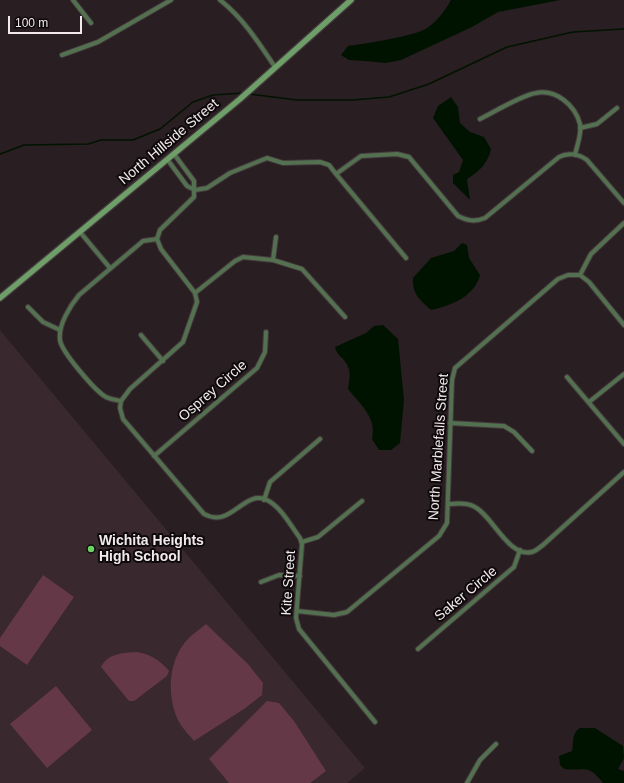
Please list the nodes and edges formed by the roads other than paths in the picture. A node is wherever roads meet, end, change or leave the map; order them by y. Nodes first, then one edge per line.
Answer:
1 (73, 0) edge
2 (220, 0) edge
3 (351, 0) edge
4 (168, 1) edge
5 (91, 23) dead end
6 (62, 55) dead end
7 (275, 67) junction
8 (616, 108) dead end
9 (480, 118) dead end
10 (580, 128) junction
11 (174, 154) junction
12 (575, 154) junction
13 (167, 160) junction
14 (336, 174) junction
15 (195, 190) junction
16 (624, 203) edge
17 (624, 223) edge
18 (80, 232) junction
19 (276, 237) dead end
20 (157, 239) junction
21 (406, 258) dead end
22 (273, 260) junction
23 (110, 268) junction
24 (580, 276) junction
25 (195, 293) junction
26 (0, 298) edge
27 (28, 307) dead end
28 (345, 317) dead end
29 (624, 325) edge
30 (60, 330) junction
31 (266, 332) dead end
32 (141, 335) dead end
33 (163, 360) junction
34 (624, 374) edge
35 (567, 377) dead end
36 (121, 401) junction
37 (589, 402) junction
38 (450, 423) junction
39 (320, 439) dead end
40 (624, 444) edge
41 (532, 451) dead end
42 (154, 456) junction
43 (624, 472) edge
44 (264, 500) junction
45 (362, 501) dead end
46 (448, 504) junction
47 (302, 542) junction
48 (520, 550) junction
49 (300, 576) junction
50 (261, 582) dead end
51 (297, 611) junction
52 (418, 649) dead end
53 (375, 722) dead end
54 (496, 744) dead end
55 (467, 783) edge

1 - 5 street
2 - 7 street
3 - 7 main road, North Hillside Street
4 - 6 street
7 - 11 main road, North Hillside Street
8 - 10 street
9 - 10 street
10 - 12 street
11 - 13 main road, North Hillside Street
11 - 15 street
12 - 14 street
12 - 16 street
13 - 15 street
13 - 18 main road, North Hillside Street
14 - 15 street
14 - 21 street
15 - 20 street
17 - 24 street
18 - 23 street
18 - 26 main road, North Hillside Street
19 - 22 street
20 - 23 street
20 - 25 street
22 - 25 street
22 - 28 street
23 - 30 street
24 - 29 street
24 - 38 street, North Marblefalls Street
25 - 33 street
27 - 30 street
30 - 36 street
31 - 42 street, Osprey Circle
32 - 33 street
33 - 36 street
34 - 37 street
35 - 37 street
36 - 42 street
37 - 40 street
38 - 41 street
38 - 46 street, North Marblefalls Street
39 - 44 street
42 - 44 street
43 - 48 street
44 - 47 street, Kite Street
45 - 47 street
46 - 48 street
46 - 51 street, North Marblefalls Street
47 - 49 street, Kite Street
48 - 52 street, Saker Circle
49 - 50 street
49 - 51 street, Kite Street
51 - 53 street, Kite Street
54 - 55 street

